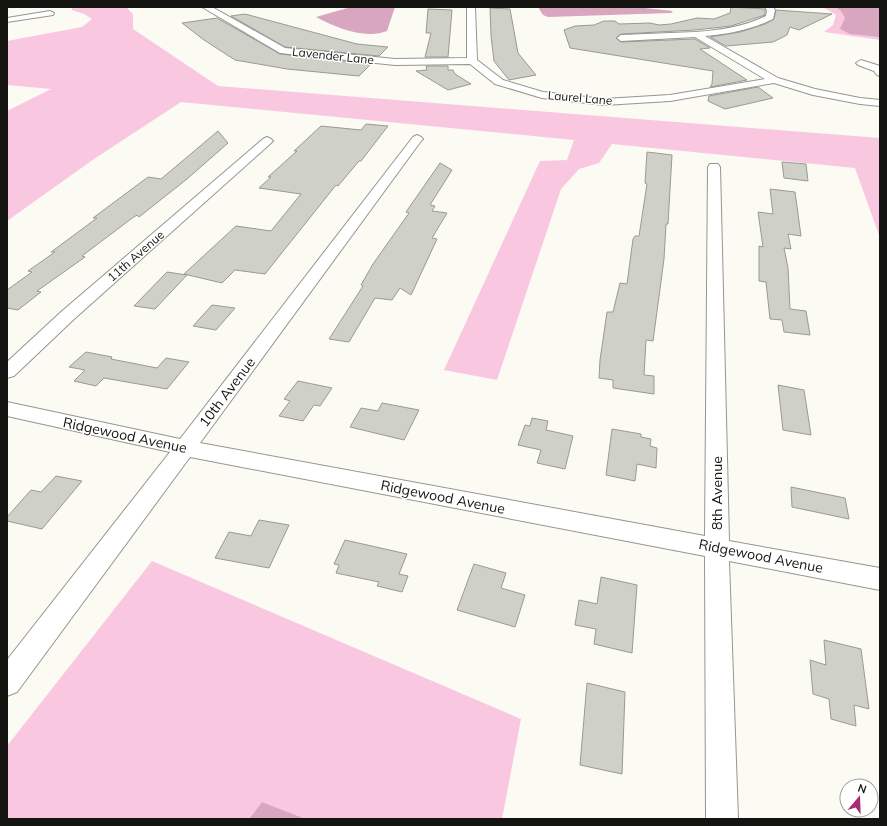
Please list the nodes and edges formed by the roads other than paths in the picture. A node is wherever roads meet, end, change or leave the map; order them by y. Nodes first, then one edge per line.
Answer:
1 (206, 7) edge
2 (470, 7) edge
3 (769, 7) edge
4 (229, 9) dead end
5 (214, 12) junction
6 (50, 13) dead end
7 (7, 20) edge
8 (695, 34) junction
9 (621, 38) dead end
10 (472, 61) junction
11 (861, 63) dead end
12 (880, 72) edge
13 (774, 80) junction
14 (880, 103) edge
15 (417, 139) dead end
16 (267, 141) dead end
17 (714, 167) dead end
18 (7, 372) edge
19 (7, 409) edge
20 (185, 448) junction
21 (717, 548) junction
22 (880, 579) edge
23 (7, 682) edge
24 (722, 819) edge

1 - 5 street, Lavender Lane
2 - 10 street
3 - 8 street
4 - 5 street
5 - 10 street, Lavender Lane
6 - 7 street
8 - 9 street
8 - 13 street
10 - 13 street, Laurel Lane
11 - 12 street
13 - 14 street
15 - 20 street, 10th Avenue
16 - 18 street, 11th Avenue
17 - 21 street, 8th Avenue
19 - 20 street, Ridgewood Avenue
20 - 21 street, Ridgewood Avenue
20 - 23 street, 10th Avenue
21 - 22 street, Ridgewood Avenue
21 - 24 street, 8th Avenue

